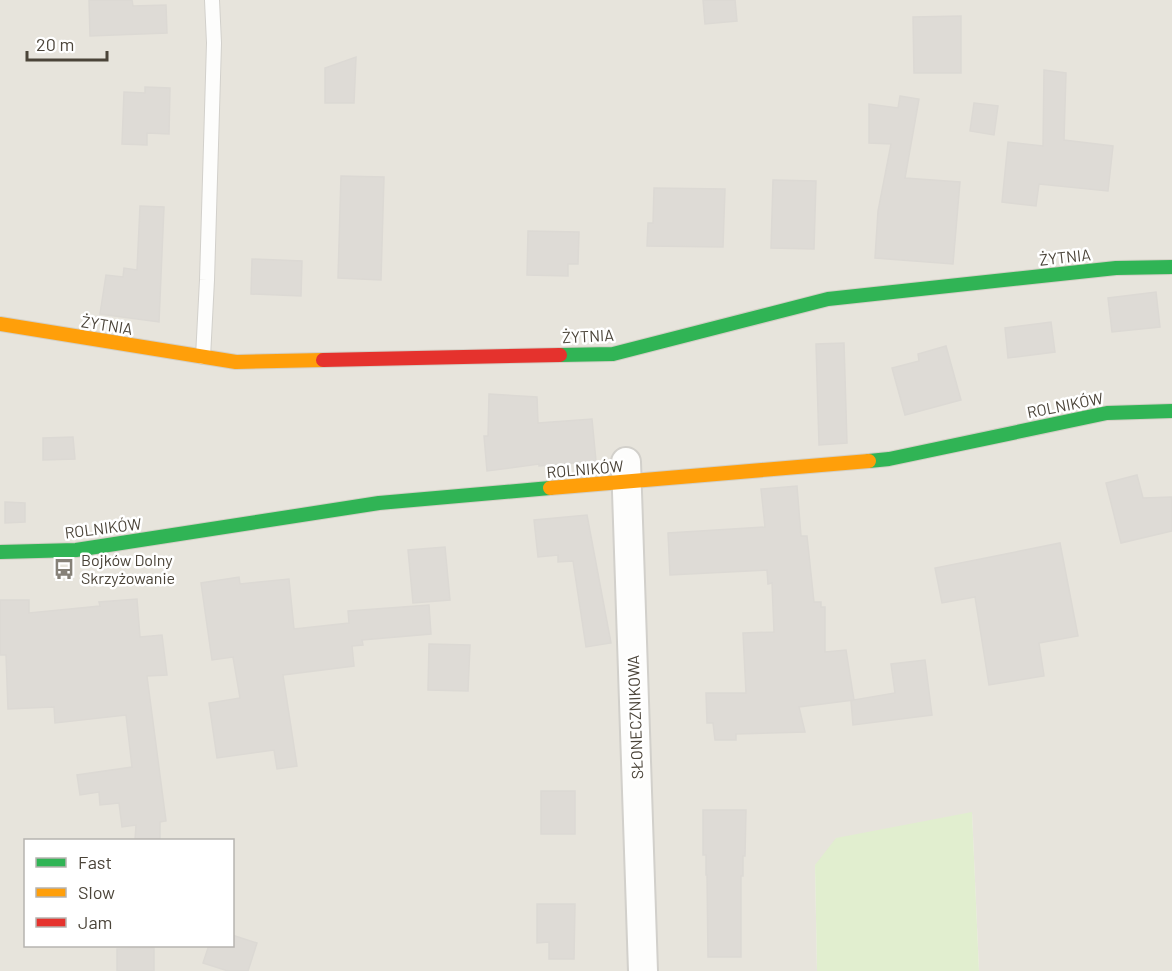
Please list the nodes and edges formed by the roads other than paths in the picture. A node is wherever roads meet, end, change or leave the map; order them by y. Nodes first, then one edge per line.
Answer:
1 (212, 0) edge
2 (1172, 267) edge
3 (0, 324) edge
4 (203, 357) junction
5 (1172, 411) edge
6 (627, 472) junction
7 (0, 552) edge
8 (643, 971) edge

1 - 4 lane
2 - 4 street, ŻYTNIA
3 - 4 street, ŻYTNIA
5 - 6 street, ROLNIKÓW
6 - 7 street, ROLNIKÓW
6 - 8 street, SŁONECZNIKOWA

